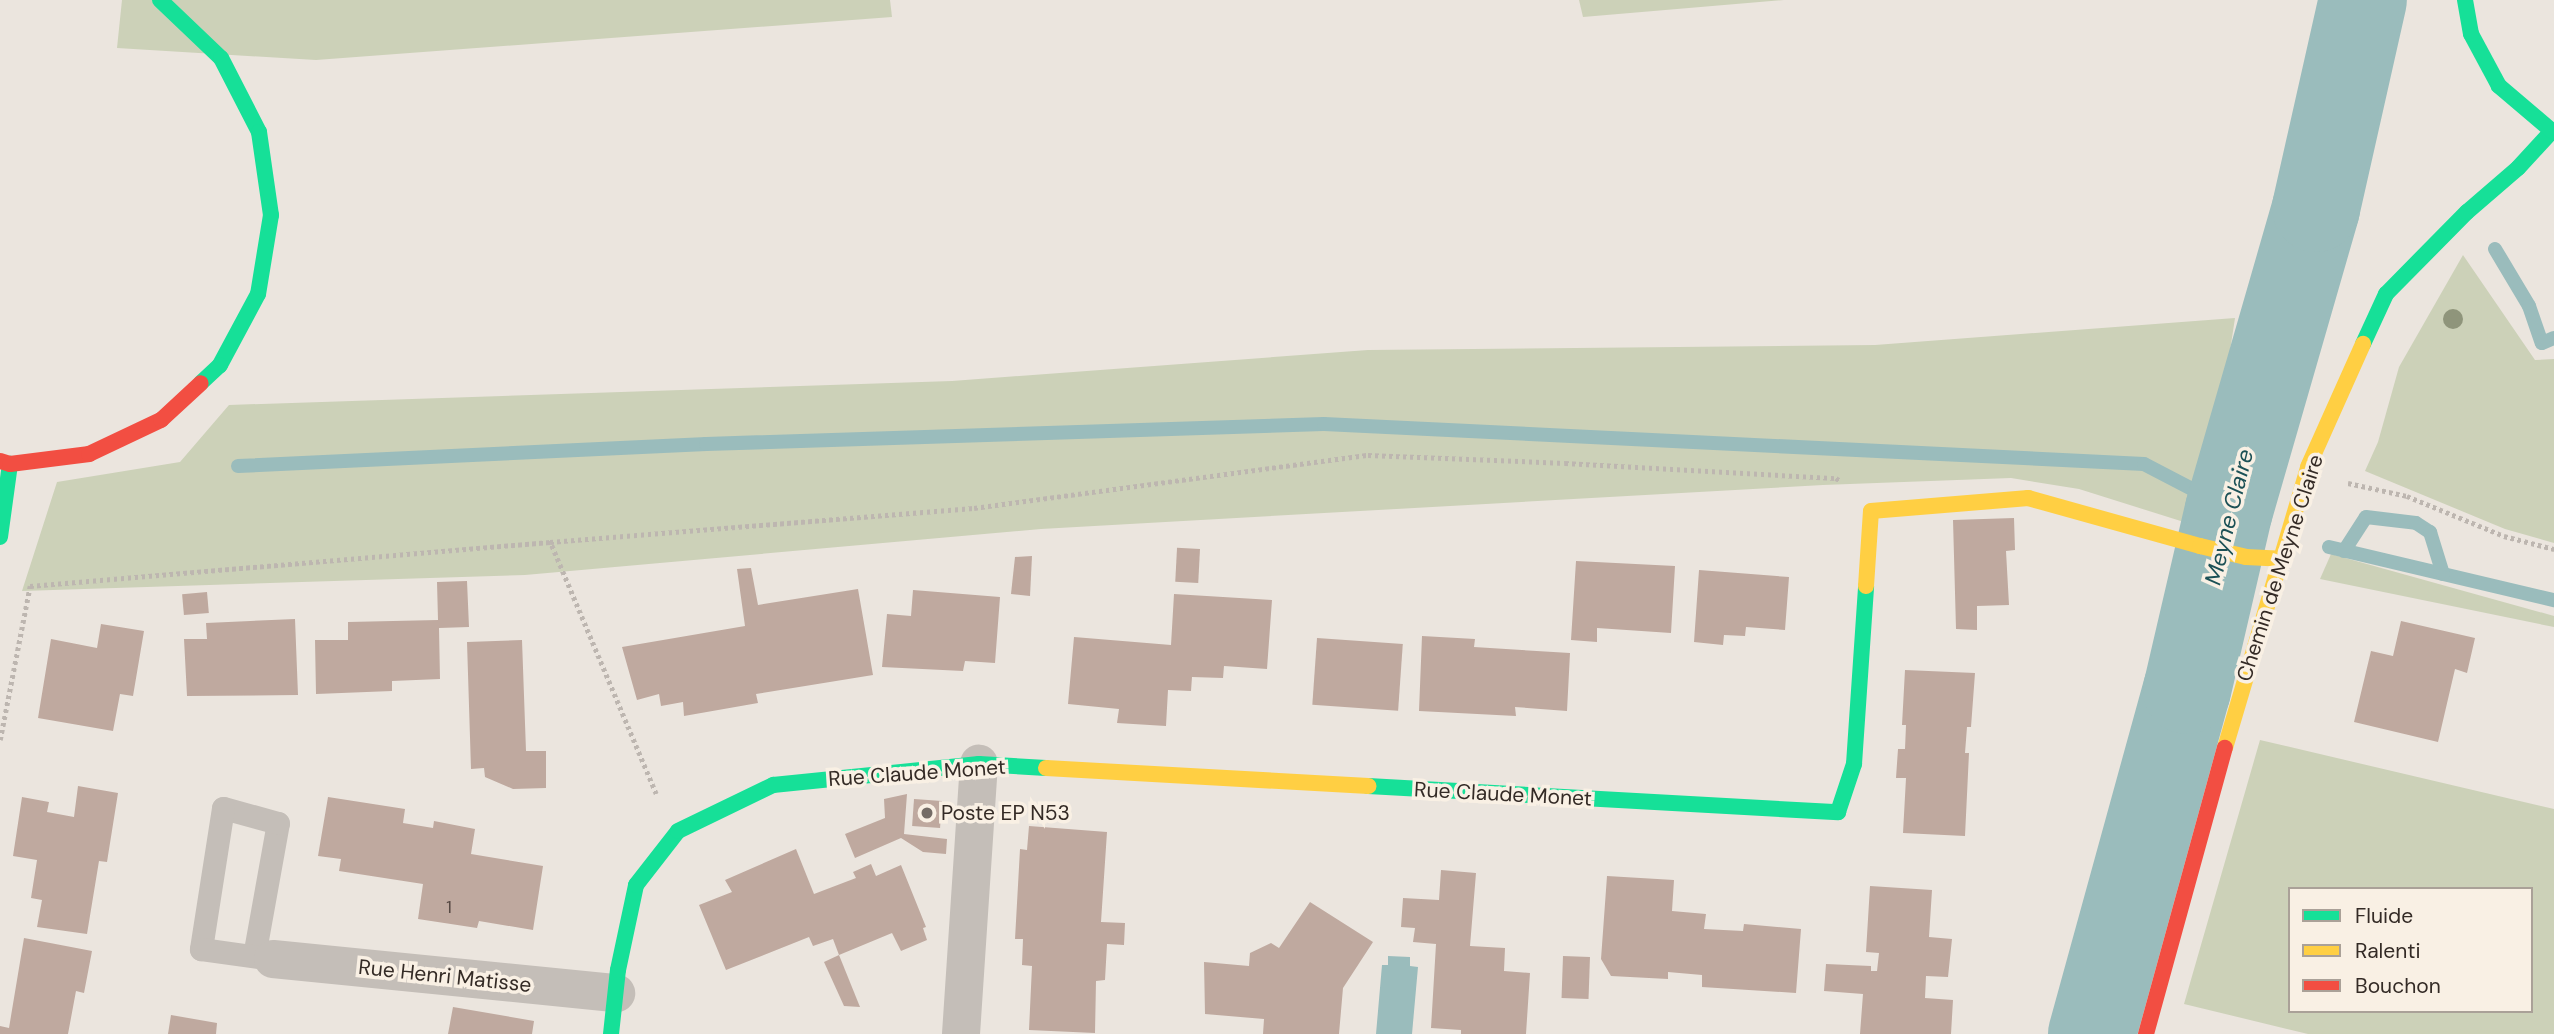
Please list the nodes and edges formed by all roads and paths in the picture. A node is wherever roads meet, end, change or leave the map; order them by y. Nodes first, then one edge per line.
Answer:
1 (160, 0) edge
2 (2465, 0) edge
3 (5, 463) edge
4 (2354, 486) dead end
5 (1871, 511) junction
6 (0, 537) edge
7 (550, 542) junction
8 (2554, 549) edge
9 (2281, 559) junction
10 (0, 740) edge
11 (979, 764) junction
12 (678, 831) junction
13 (263, 957) junction
14 (616, 993) junction
15 (611, 1034) edge
16 (961, 1034) edge
17 (2146, 1034) edge

1 - 3 street
2 - 9 street, Chemin de Meyne Claire
3 - 6 street
4 - 8 path
5 - 7 path
5 - 9 street
5 - 11 street, Rue Claude Monet
7 - 10 path
7 - 12 path
9 - 17 street, Chemin de Meyne Claire
11 - 12 street, Rue Claude Monet
11 - 16 street
12 - 14 street, Rue Claude Monet
13 - 13 lane
13 - 14 street, Rue Henri Matisse
14 - 15 street, Rue Claude Monet

